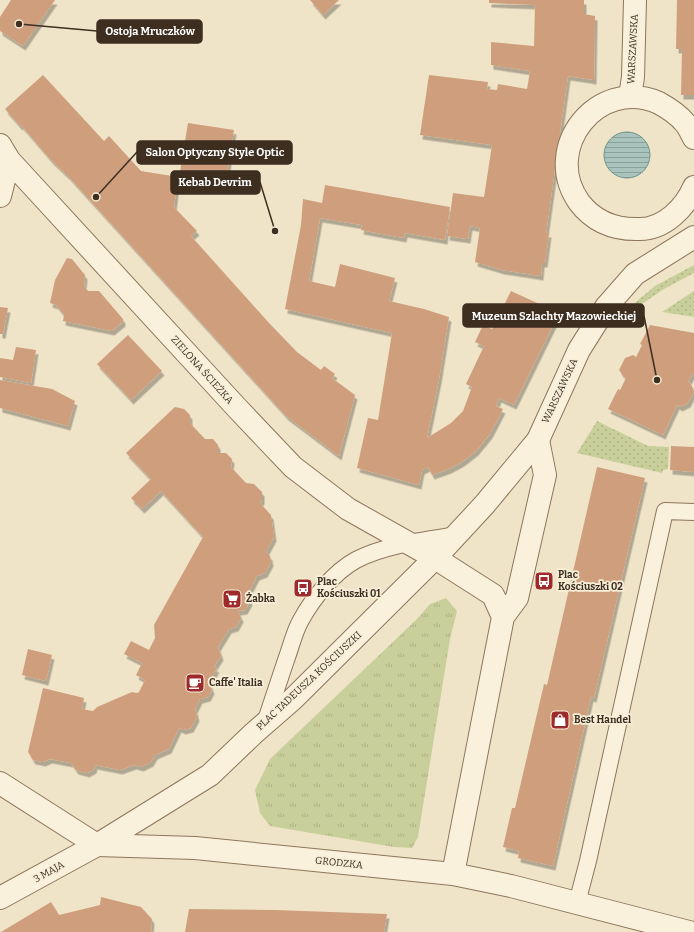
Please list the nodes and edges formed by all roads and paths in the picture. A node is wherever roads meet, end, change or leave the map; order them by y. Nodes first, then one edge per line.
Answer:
1 (635, 0) edge
2 (630, 97) junction
3 (694, 138) edge
4 (5, 152) edge
5 (694, 187) edge
6 (0, 196) edge
7 (694, 236) edge
8 (538, 440) junction
9 (694, 512) edge
10 (457, 535) junction
11 (409, 543) junction
12 (435, 558) junction
13 (503, 617) junction
14 (265, 723) junction
15 (0, 782) edge
16 (97, 845) junction
17 (453, 874) junction
18 (0, 898) edge
19 (577, 903) junction
20 (689, 932) edge

1 - 2 street, WARSZAWSKA
2 - 3 street
2 - 5 street
4 - 6 street
4 - 11 street, ZIELONA ŚCIEŻKA
7 - 8 street, WARSZAWSKA
8 - 10 street, WARSZAWSKA
8 - 13 street
9 - 19 lane
10 - 11 lane
10 - 12 street, WARSZAWSKA
11 - 12 street, ZIELONA ŚCIEŻKA
11 - 14 lane
12 - 13 street
12 - 14 street, PLAC TADEUSZA KOŚCIUSZKI
13 - 17 street
14 - 16 street, PLAC TADEUSZA KOŚCIUSZKI
15 - 16 street
16 - 17 street, GRODZKA
16 - 18 street, 3 MAJA
17 - 19 street, GRODZKA
19 - 20 street, GRODZKA

